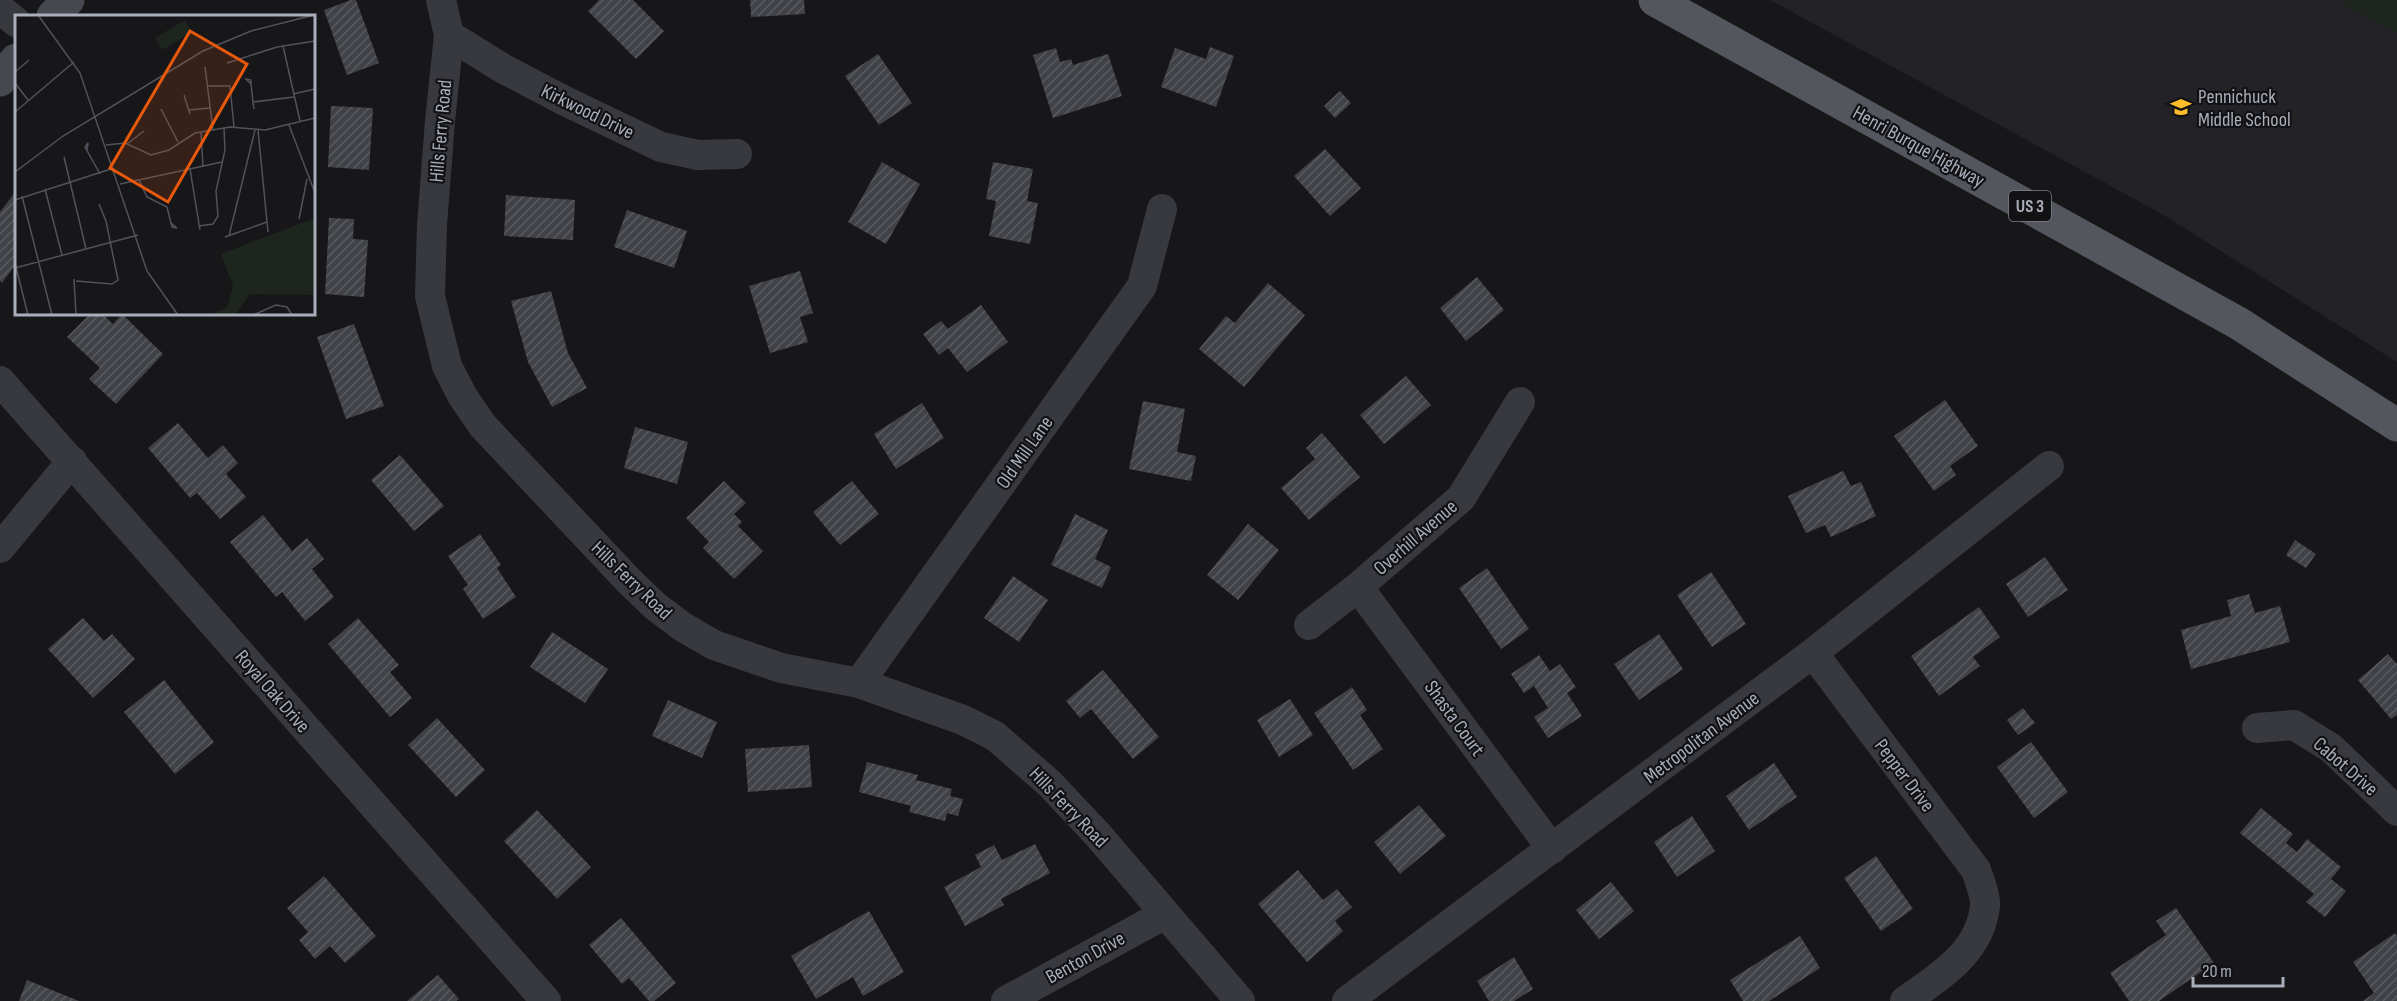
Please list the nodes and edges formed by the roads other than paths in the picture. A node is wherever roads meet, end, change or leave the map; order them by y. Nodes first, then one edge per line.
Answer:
1 (68, 0) edge
2 (441, 0) edge
3 (1655, 0) edge
4 (0, 9) edge
5 (54, 15) edge
6 (15, 21) edge
7 (449, 35) junction
8 (15, 61) edge
9 (0, 80) edge
10 (737, 154) dead end
11 (1162, 209) dead end
12 (0, 381) edge
13 (1520, 402) dead end
14 (2397, 425) edge
15 (72, 461) junction
16 (2049, 466) dead end
17 (0, 548) edge
18 (1358, 587) junction
19 (1309, 625) dead end
20 (1814, 652) junction
21 (859, 683) junction
22 (2257, 728) dead end
23 (2397, 811) edge
24 (1552, 849) junction
25 (1165, 914) junction
26 (546, 1001) edge
27 (1006, 1001) edge
28 (1240, 1001) edge
29 (1347, 1001) edge
30 (1905, 1001) edge

1 - 5 street
2 - 7 street, Hills Ferry Road
3 - 14 main road, Henri Burque Highway / US 3
4 - 6 street
7 - 10 street, Kirkwood Drive
7 - 21 street, Hills Ferry Road
8 - 9 street
11 - 21 street, Old Mill Lane
12 - 15 street, Royal Oak Drive
13 - 18 street, Overhill Avenue
15 - 17 street
15 - 26 street, Royal Oak Drive
16 - 20 street, Metropolitan Avenue
18 - 19 street, Overhill Avenue
18 - 24 street, Shasta Court
20 - 24 street, Metropolitan Avenue
20 - 30 street, Pepper Drive
21 - 25 street, Hills Ferry Road
22 - 23 street, Cabot Drive
24 - 29 street, Metropolitan Avenue
25 - 27 street, Benton Drive
25 - 28 street, Hills Ferry Road

